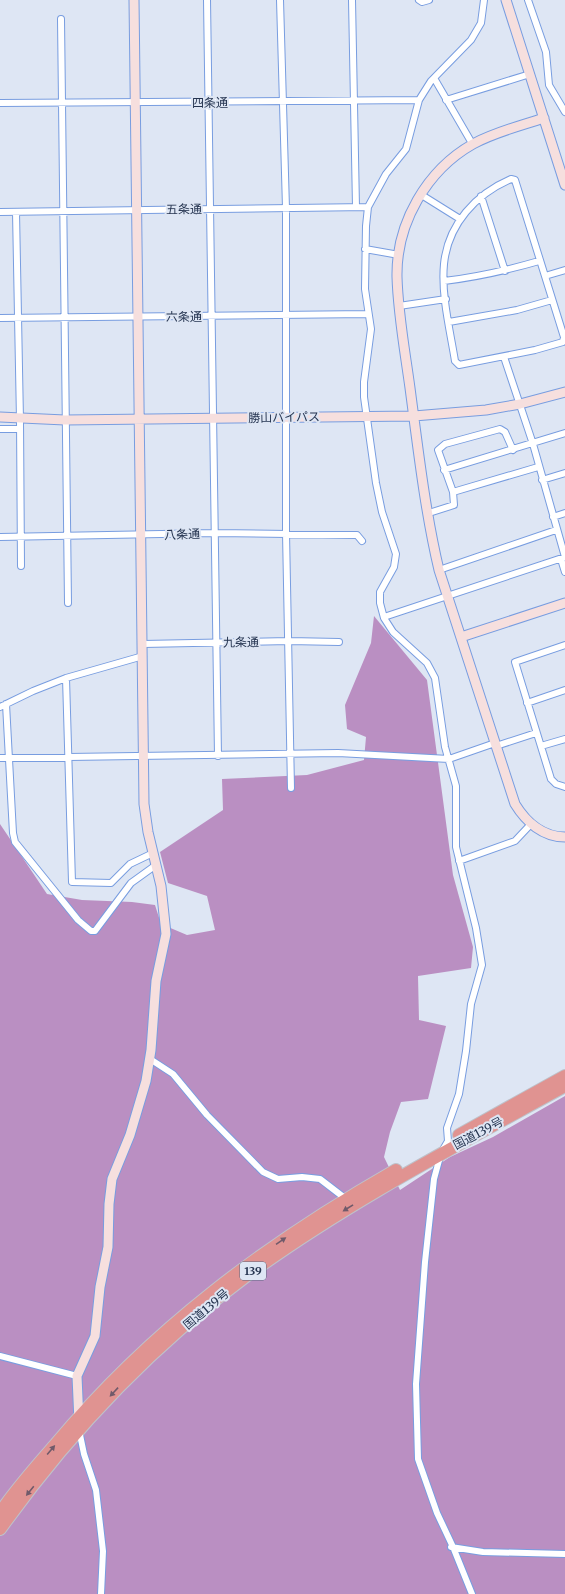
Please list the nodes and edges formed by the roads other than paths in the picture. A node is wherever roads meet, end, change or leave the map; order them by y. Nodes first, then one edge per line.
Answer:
1 (134, 0) edge
2 (207, 0) edge
3 (280, 0) edge
4 (352, 0) edge
5 (419, 0) edge
6 (429, 0) edge
7 (484, 0) edge
8 (506, 0) edge
9 (528, 0) edge
10 (61, 19) dead end
11 (530, 74) junction
12 (434, 78) junction
13 (354, 100) junction
14 (419, 100) junction
15 (446, 100) junction
16 (135, 101) junction
17 (282, 101) junction
18 (62, 102) junction
19 (208, 102) junction
20 (0, 103) edge
21 (565, 112) edge
22 (544, 118) junction
23 (473, 144) junction
24 (565, 185) edge
25 (420, 194) junction
26 (481, 196) junction
27 (356, 207) junction
28 (368, 207) junction
29 (286, 208) junction
30 (208, 209) junction
31 (63, 210) junction
32 (136, 210) junction
33 (0, 212) edge
34 (16, 212) junction
35 (460, 219) junction
36 (365, 249) junction
37 (399, 255) junction
38 (540, 260) junction
39 (565, 270) edge
40 (505, 271) junction
41 (545, 276) junction
42 (444, 282) junction
43 (446, 299) junction
44 (552, 300) junction
45 (399, 306) junction
46 (368, 314) junction
47 (138, 316) junction
48 (212, 316) junction
49 (286, 316) junction
50 (65, 317) junction
51 (0, 318) edge
52 (18, 318) junction
53 (449, 322) junction
54 (504, 357) junction
55 (565, 392) edge
56 (520, 404) junction
57 (367, 416) junction
58 (414, 416) junction
59 (0, 417) edge
60 (213, 418) junction
61 (286, 418) junction
62 (140, 419) junction
63 (66, 420) junction
64 (20, 424) junction
65 (0, 429) edge
66 (565, 433) edge
67 (532, 444) junction
68 (513, 450) junction
69 (538, 467) junction
70 (444, 470) junction
71 (565, 473) edge
72 (542, 480) junction
73 (453, 492) junction
74 (429, 513) junction
75 (565, 513) edge
76 (553, 517) junction
77 (556, 530) junction
78 (214, 533) junction
79 (286, 533) junction
80 (141, 535) junction
81 (67, 536) junction
82 (0, 537) edge
83 (20, 537) junction
84 (362, 541) dead end
85 (564, 558) edge
86 (21, 566) dead end
87 (439, 570) junction
88 (565, 572) edge
89 (447, 596) junction
90 (68, 603) dead end
91 (565, 604) edge
92 (384, 617) junction
93 (460, 637) junction
94 (289, 641) junction
95 (217, 642) junction
96 (339, 642) dead end
97 (143, 644) junction
98 (565, 645) edge
99 (143, 656) junction
100 (66, 678) junction
101 (565, 690) edge
102 (527, 703) junction
103 (3, 705) edge
104 (536, 732) junction
105 (565, 739) edge
106 (496, 744) junction
107 (541, 746) junction
108 (291, 754) junction
109 (218, 756) junction
110 (144, 757) junction
111 (0, 758) edge
112 (9, 758) junction
113 (70, 758) junction
114 (449, 759) junction
115 (565, 787) edge
116 (292, 788) dead end
117 (530, 824) junction
118 (565, 837) edge
119 (153, 852) junction
120 (459, 861) junction
121 (156, 865) junction
122 (150, 1059) junction
123 (565, 1076) edge
124 (565, 1086) edge
125 (448, 1141) junction
126 (441, 1152) junction
127 (346, 1198) junction
128 (0, 1356) edge
129 (77, 1376) junction
130 (78, 1416) junction
131 (79, 1430) junction
132 (0, 1513) edge
133 (0, 1529) edge
134 (451, 1547) junction
135 (565, 1554) edge
136 (101, 1594) edge
137 (472, 1594) edge

1 - 16 street
2 - 19 street
3 - 17 street
4 - 13 street
5 - 6 street
7 - 12 street
8 - 11 street
9 - 21 street
10 - 18 street
11 - 15 street
11 - 22 street
12 - 14 street
12 - 15 street
13 - 14 street, 四条通
13 - 17 street, 四条通
13 - 27 street
14 - 28 street
15 - 23 street
16 - 18 street, 四条通
16 - 19 street, 四条通
16 - 32 street
17 - 19 street, 四条通
17 - 29 street
18 - 20 street, 四条通
18 - 31 street
19 - 30 street
22 - 23 street
22 - 24 street
23 - 25 street
25 - 35 street
25 - 37 street
26 - 35 street
26 - 38 street
26 - 40 street
27 - 28 street, 五条通
27 - 29 street, 五条通
28 - 36 street
29 - 30 street, 五条通
29 - 49 street
30 - 32 street, 五条通
30 - 48 street
31 - 32 street, 五条通
31 - 34 street, 五条通
31 - 50 street
32 - 47 street
33 - 34 street, 五条通
34 - 52 street
35 - 42 street
36 - 37 street
36 - 46 street
37 - 45 street
38 - 40 street
38 - 41 street
39 - 41 street
40 - 42 street
41 - 44 street
42 - 43 street
43 - 45 street
43 - 53 street
44 - 53 street
44 - 54 street
45 - 58 street
46 - 49 street, 六条通
46 - 57 street
47 - 48 street, 六条通
47 - 50 street, 六条通
47 - 62 street
48 - 49 street, 六条通
48 - 60 street
49 - 61 street
50 - 52 street, 六条通
50 - 63 street
51 - 52 street, 六条通
52 - 64 street
53 - 54 street
54 - 56 street
55 - 56 street, 勝山バイパス
56 - 58 street, 勝山バイパス
56 - 67 street
57 - 58 street, 勝山バイパス
57 - 61 street, 勝山バイパス
57 - 92 street
58 - 74 street
59 - 64 street, 勝山バイパス
60 - 61 street, 勝山バイパス
60 - 62 street, 勝山バイパス
60 - 78 street
61 - 79 street
62 - 63 street, 勝山バイパス
62 - 80 street
63 - 64 street, 勝山バイパス
63 - 81 street
64 - 65 street
64 - 83 street
66 - 67 street
67 - 68 street
67 - 69 street
68 - 70 street
68 - 70 street
69 - 72 street
69 - 73 street
70 - 73 street
71 - 72 street
72 - 76 street
73 - 74 street
74 - 87 street
75 - 76 street
76 - 77 street
77 - 85 street
77 - 87 street
78 - 79 street, 八条通
78 - 80 street, 八条通
78 - 95 street
79 - 84 street, 八条通
79 - 94 street
80 - 81 street, 八条通
80 - 97 street
81 - 83 street, 八条通
81 - 90 street
82 - 83 street, 八条通
83 - 86 street
85 - 88 street
85 - 89 street
87 - 89 street
89 - 92 street
89 - 93 street
91 - 93 street
92 - 114 street
93 - 106 street
94 - 95 street, 九条通
94 - 96 street, 九条通
94 - 108 street
95 - 97 street, 九条通
95 - 109 street
97 - 99 street
98 - 102 street
99 - 100 street
99 - 110 street
100 - 103 street
100 - 113 street
101 - 102 street
102 - 104 street
103 - 112 street
104 - 106 street
104 - 107 street
105 - 107 street
106 - 114 street
106 - 117 street
107 - 115 street
108 - 109 street
108 - 114 street
108 - 116 street
109 - 110 street
110 - 113 street
110 - 119 street
111 - 112 street
112 - 113 street
112 - 121 street
113 - 119 street
114 - 120 street
117 - 118 street
117 - 120 street
119 - 121 street
120 - 125 street
121 - 122 street
122 - 127 street
122 - 129 street
123 - 125 highway, 国道139号 / 139
124 - 126 highway, 国道139号 / 139
125 - 126 street
125 - 127 highway, 国道139号 / 139
126 -> 131 highway, 国道139号 / 139
126 - 134 street
130 -> 127 highway, 国道139号 / 139
128 - 129 street
129 - 130 street
130 - 131 street
132 -> 130 highway, 国道139号 / 139
131 -> 133 highway, 国道139号 / 139
131 - 136 street
134 - 135 street
134 - 137 street

